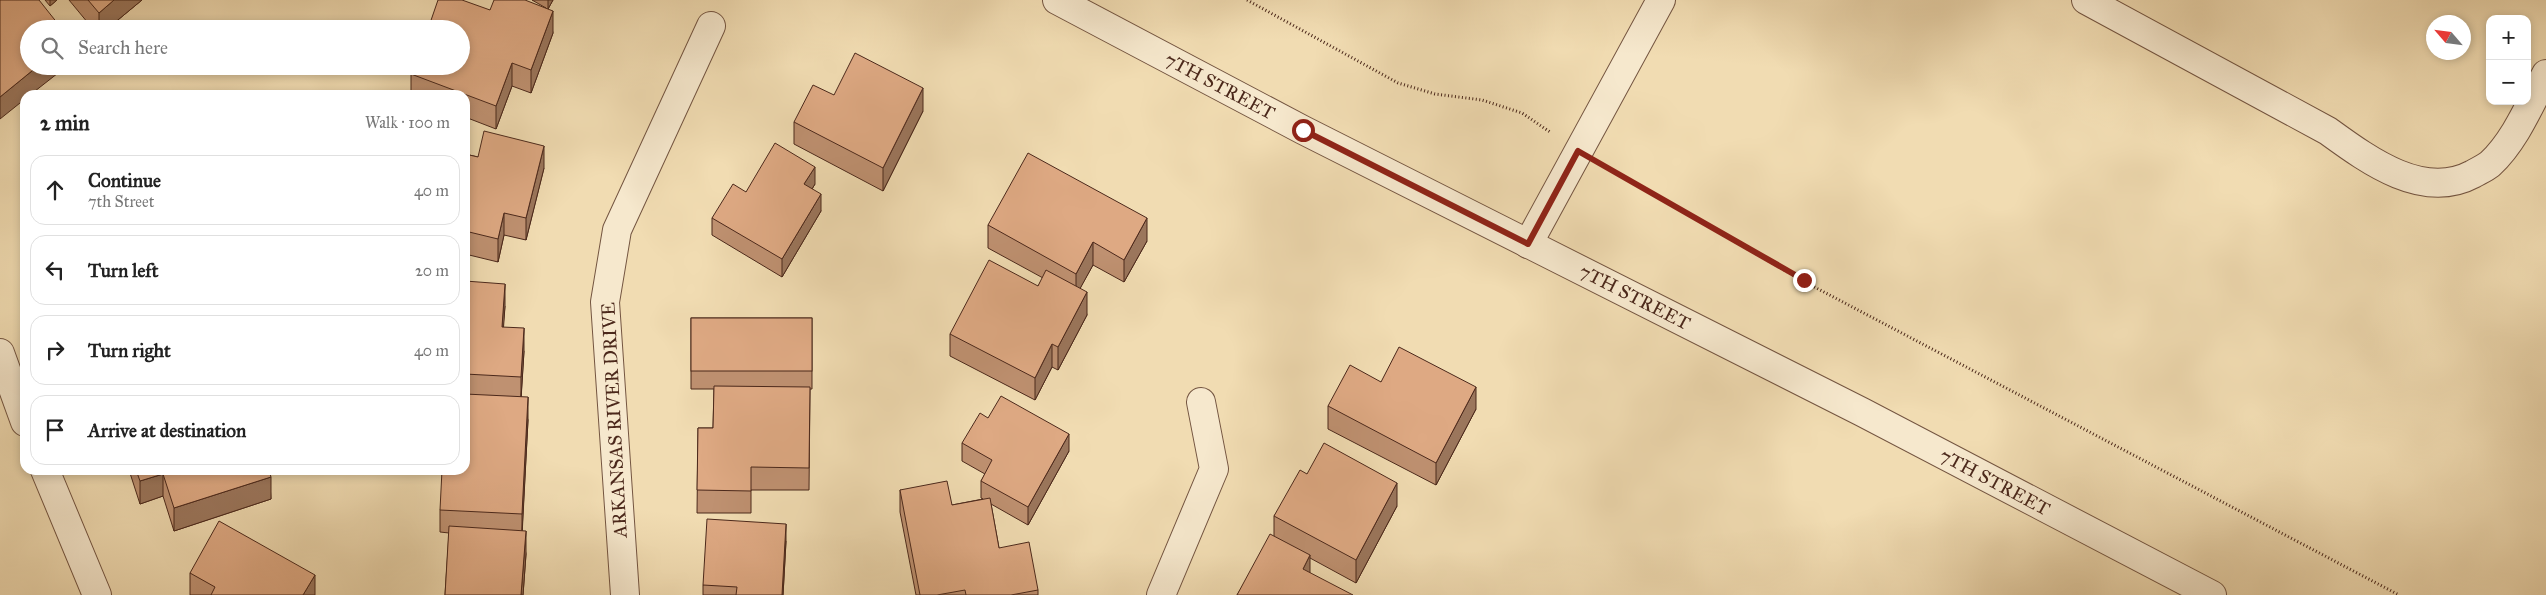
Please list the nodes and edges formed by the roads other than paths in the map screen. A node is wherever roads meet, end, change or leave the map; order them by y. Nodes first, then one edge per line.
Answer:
1 (1057, 0) edge
2 (1660, 0) edge
3 (2086, 0) edge
4 (711, 26) dead end
5 (2546, 74) edge
6 (1528, 244) junction
7 (0, 353) edge
8 (1201, 402) dead end
9 (20, 408) edge
10 (47, 475) edge
11 (97, 595) edge
12 (625, 595) edge
13 (1161, 595) edge
14 (2212, 595) edge

1 - 6 street, 7TH STREET
2 - 6 street
3 - 5 street
4 - 12 street, ARKANSAS RIVER DRIVE
6 - 14 street, 7TH STREET
7 - 9 street
8 - 13 street
10 - 11 street

